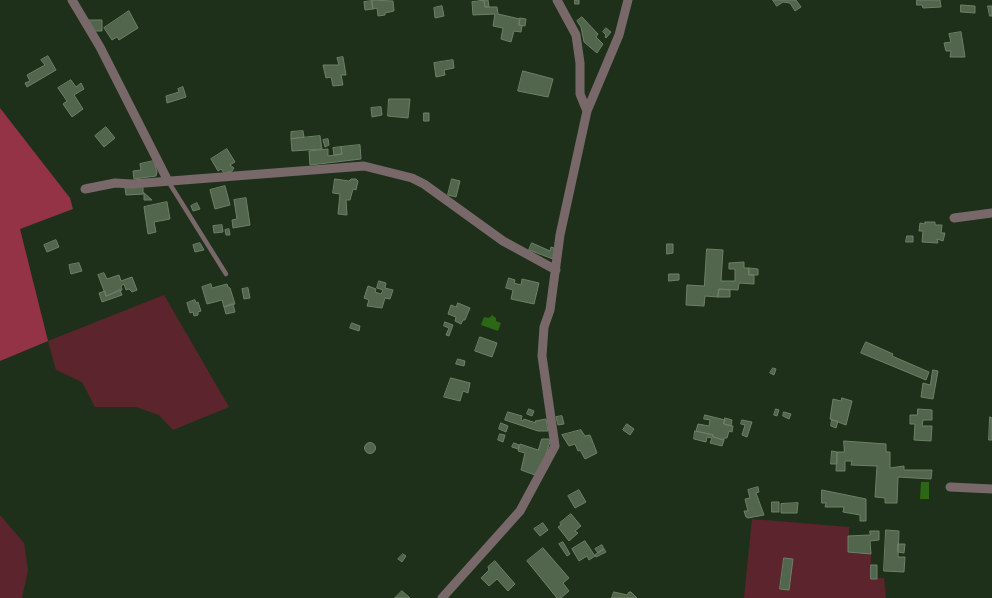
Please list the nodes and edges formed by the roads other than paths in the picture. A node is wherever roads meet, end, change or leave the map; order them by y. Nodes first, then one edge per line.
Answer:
1 (72, 0) edge
2 (557, 0) edge
3 (628, 0) edge
4 (587, 111) junction
5 (168, 181) junction
6 (85, 189) dead end
7 (992, 213) edge
8 (954, 218) dead end
9 (556, 270) junction
10 (226, 274) dead end
11 (950, 486) dead end
12 (992, 489) edge
13 (442, 598) edge

1 - 5 street
2 - 4 street
3 - 4 street
4 - 9 street
5 - 6 street
5 - 9 street
5 - 10 lane
7 - 8 street
9 - 13 street
11 - 12 street

